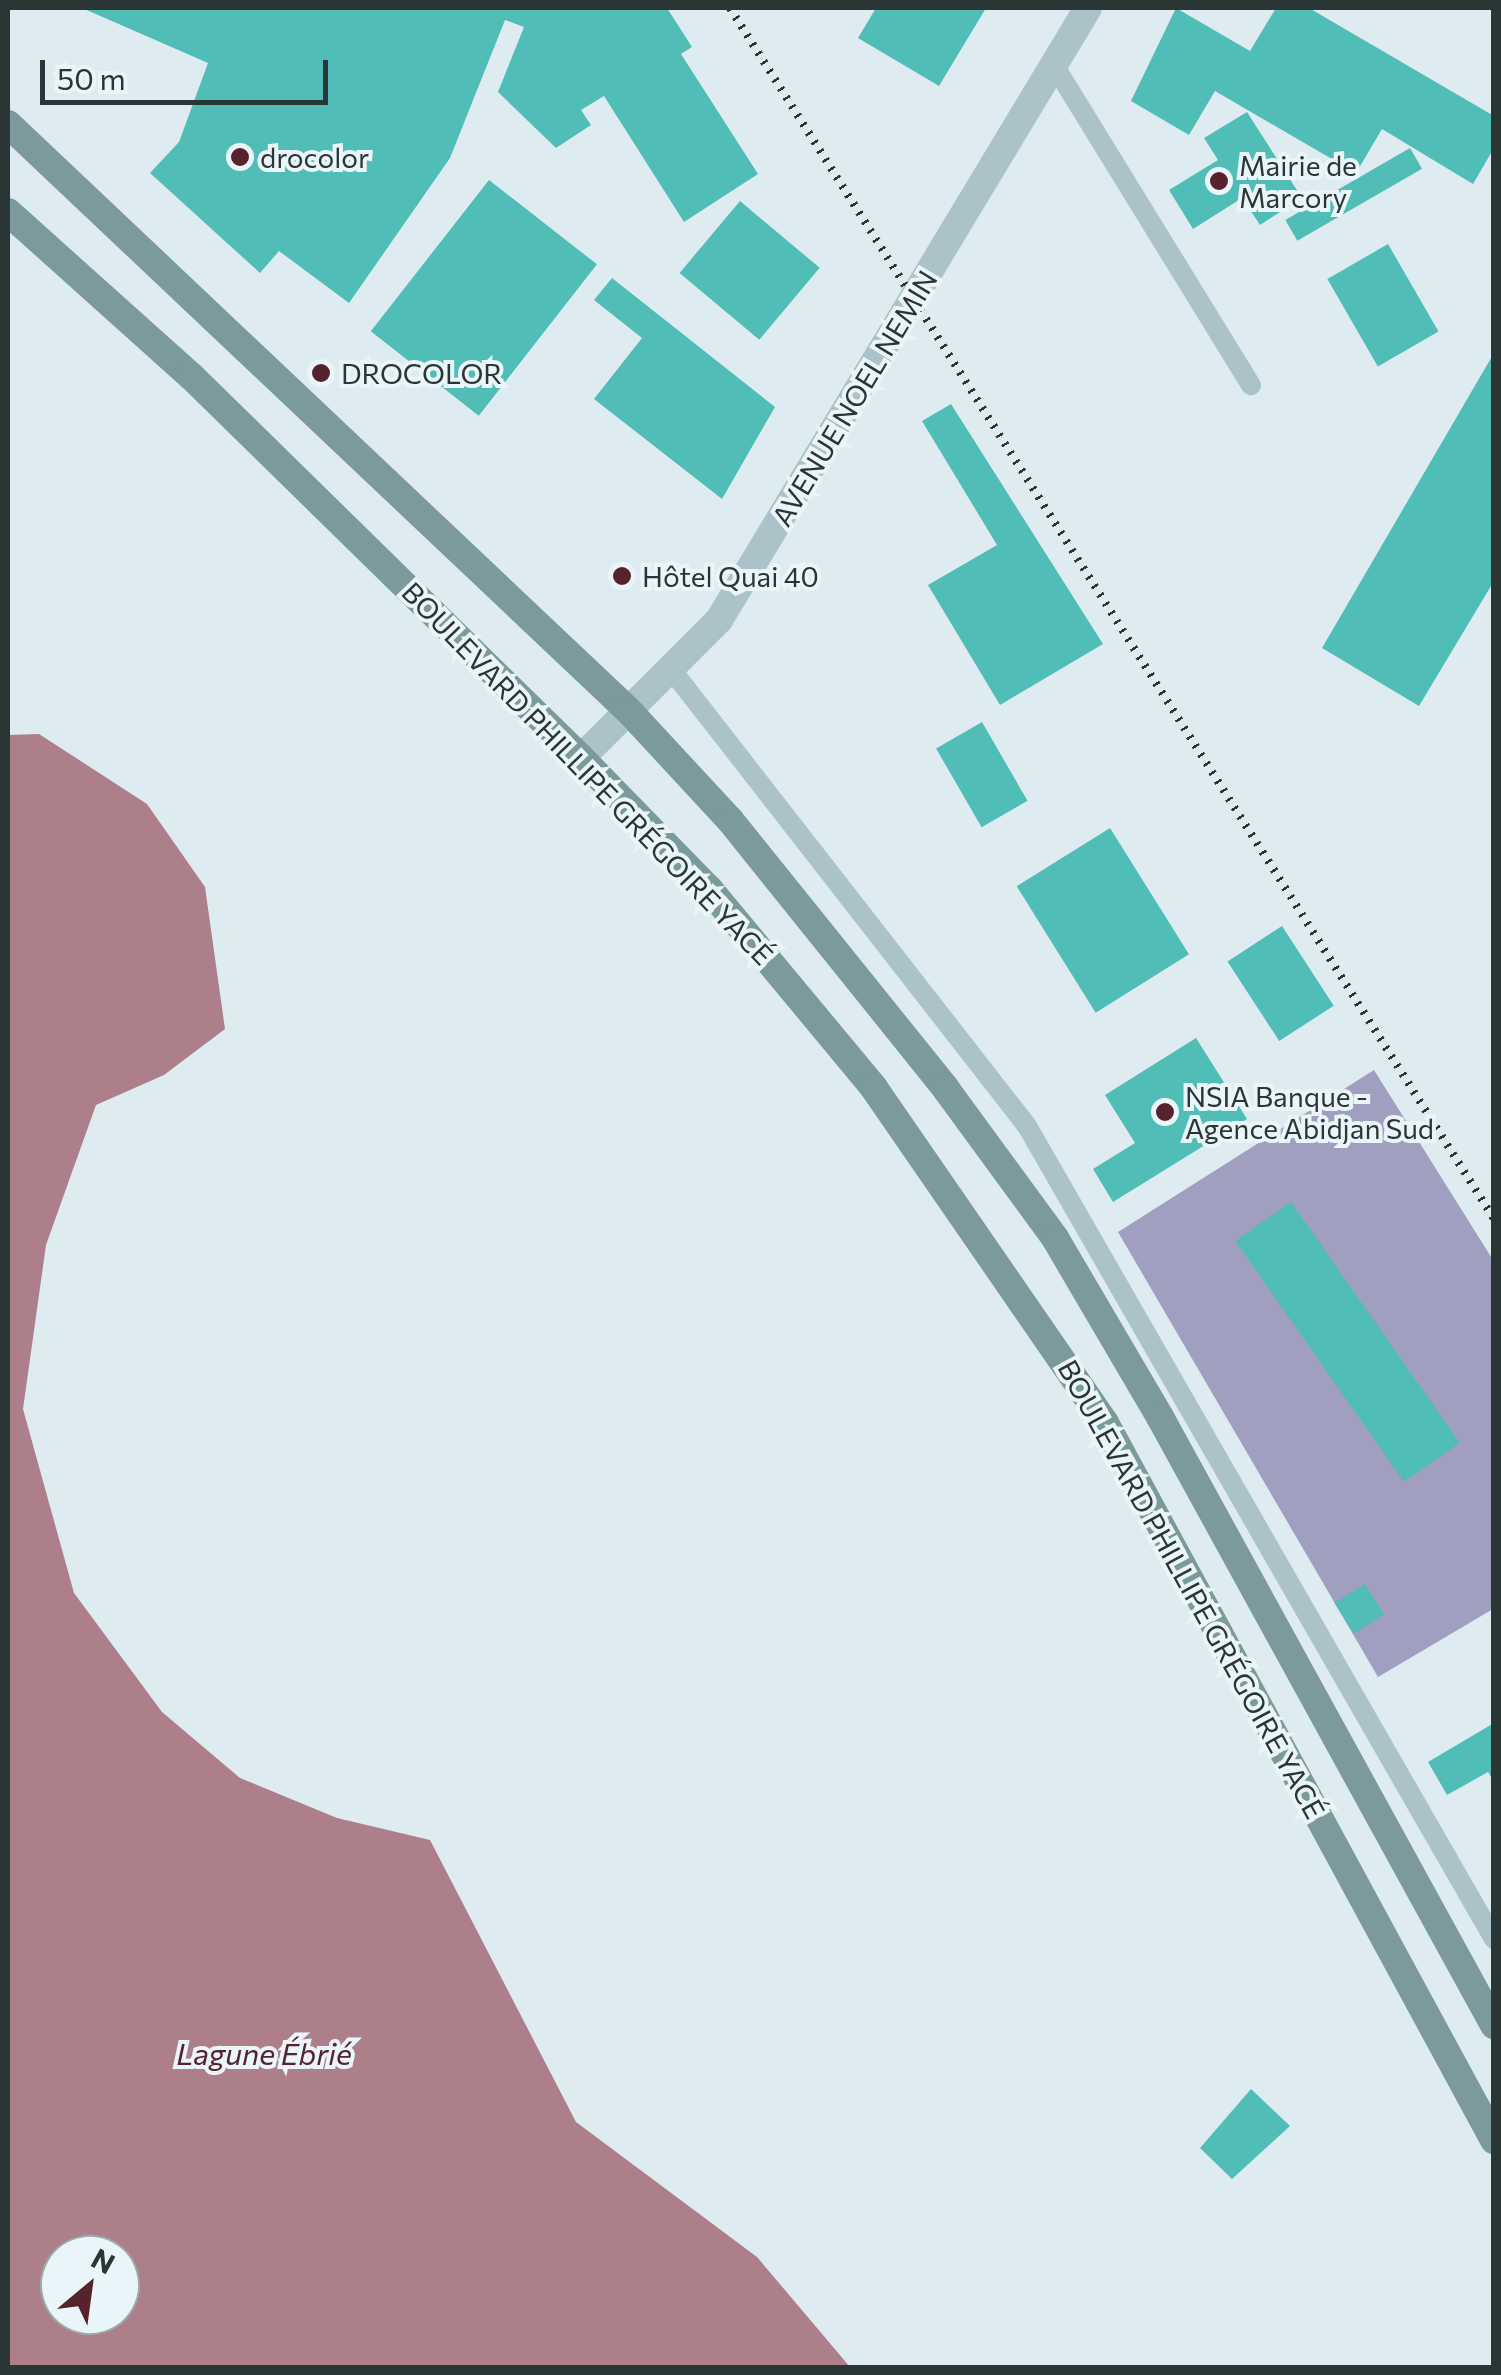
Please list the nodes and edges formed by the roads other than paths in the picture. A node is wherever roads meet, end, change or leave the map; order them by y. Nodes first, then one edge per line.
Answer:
1 (1088, 8) edge
2 (1054, 65) junction
3 (8, 124) edge
4 (8, 212) edge
5 (1251, 385) dead end
6 (674, 672) junction
7 (628, 710) junction
8 (581, 758) junction
9 (1494, 1938) edge
10 (1494, 2025) edge
11 (1494, 2140) edge

1 - 2 street, AVENUE NOEL NEMIN
2 - 5 lane
2 - 6 street, AVENUE NOEL NEMIN
3 - 7 main road, BOULEVARD PHILLIPE GRÉGOIRE YACÉ
4 - 8 main road, BOULEVARD PHILLIPE GRÉGOIRE YACÉ
6 - 7 street, AVENUE NOEL NEMIN
6 - 9 lane
7 - 8 street, AVENUE NOEL NEMIN
7 - 10 main road, BOULEVARD PHILLIPE GRÉGOIRE YACÉ
8 - 11 main road, BOULEVARD PHILLIPE GRÉGOIRE YACÉ

